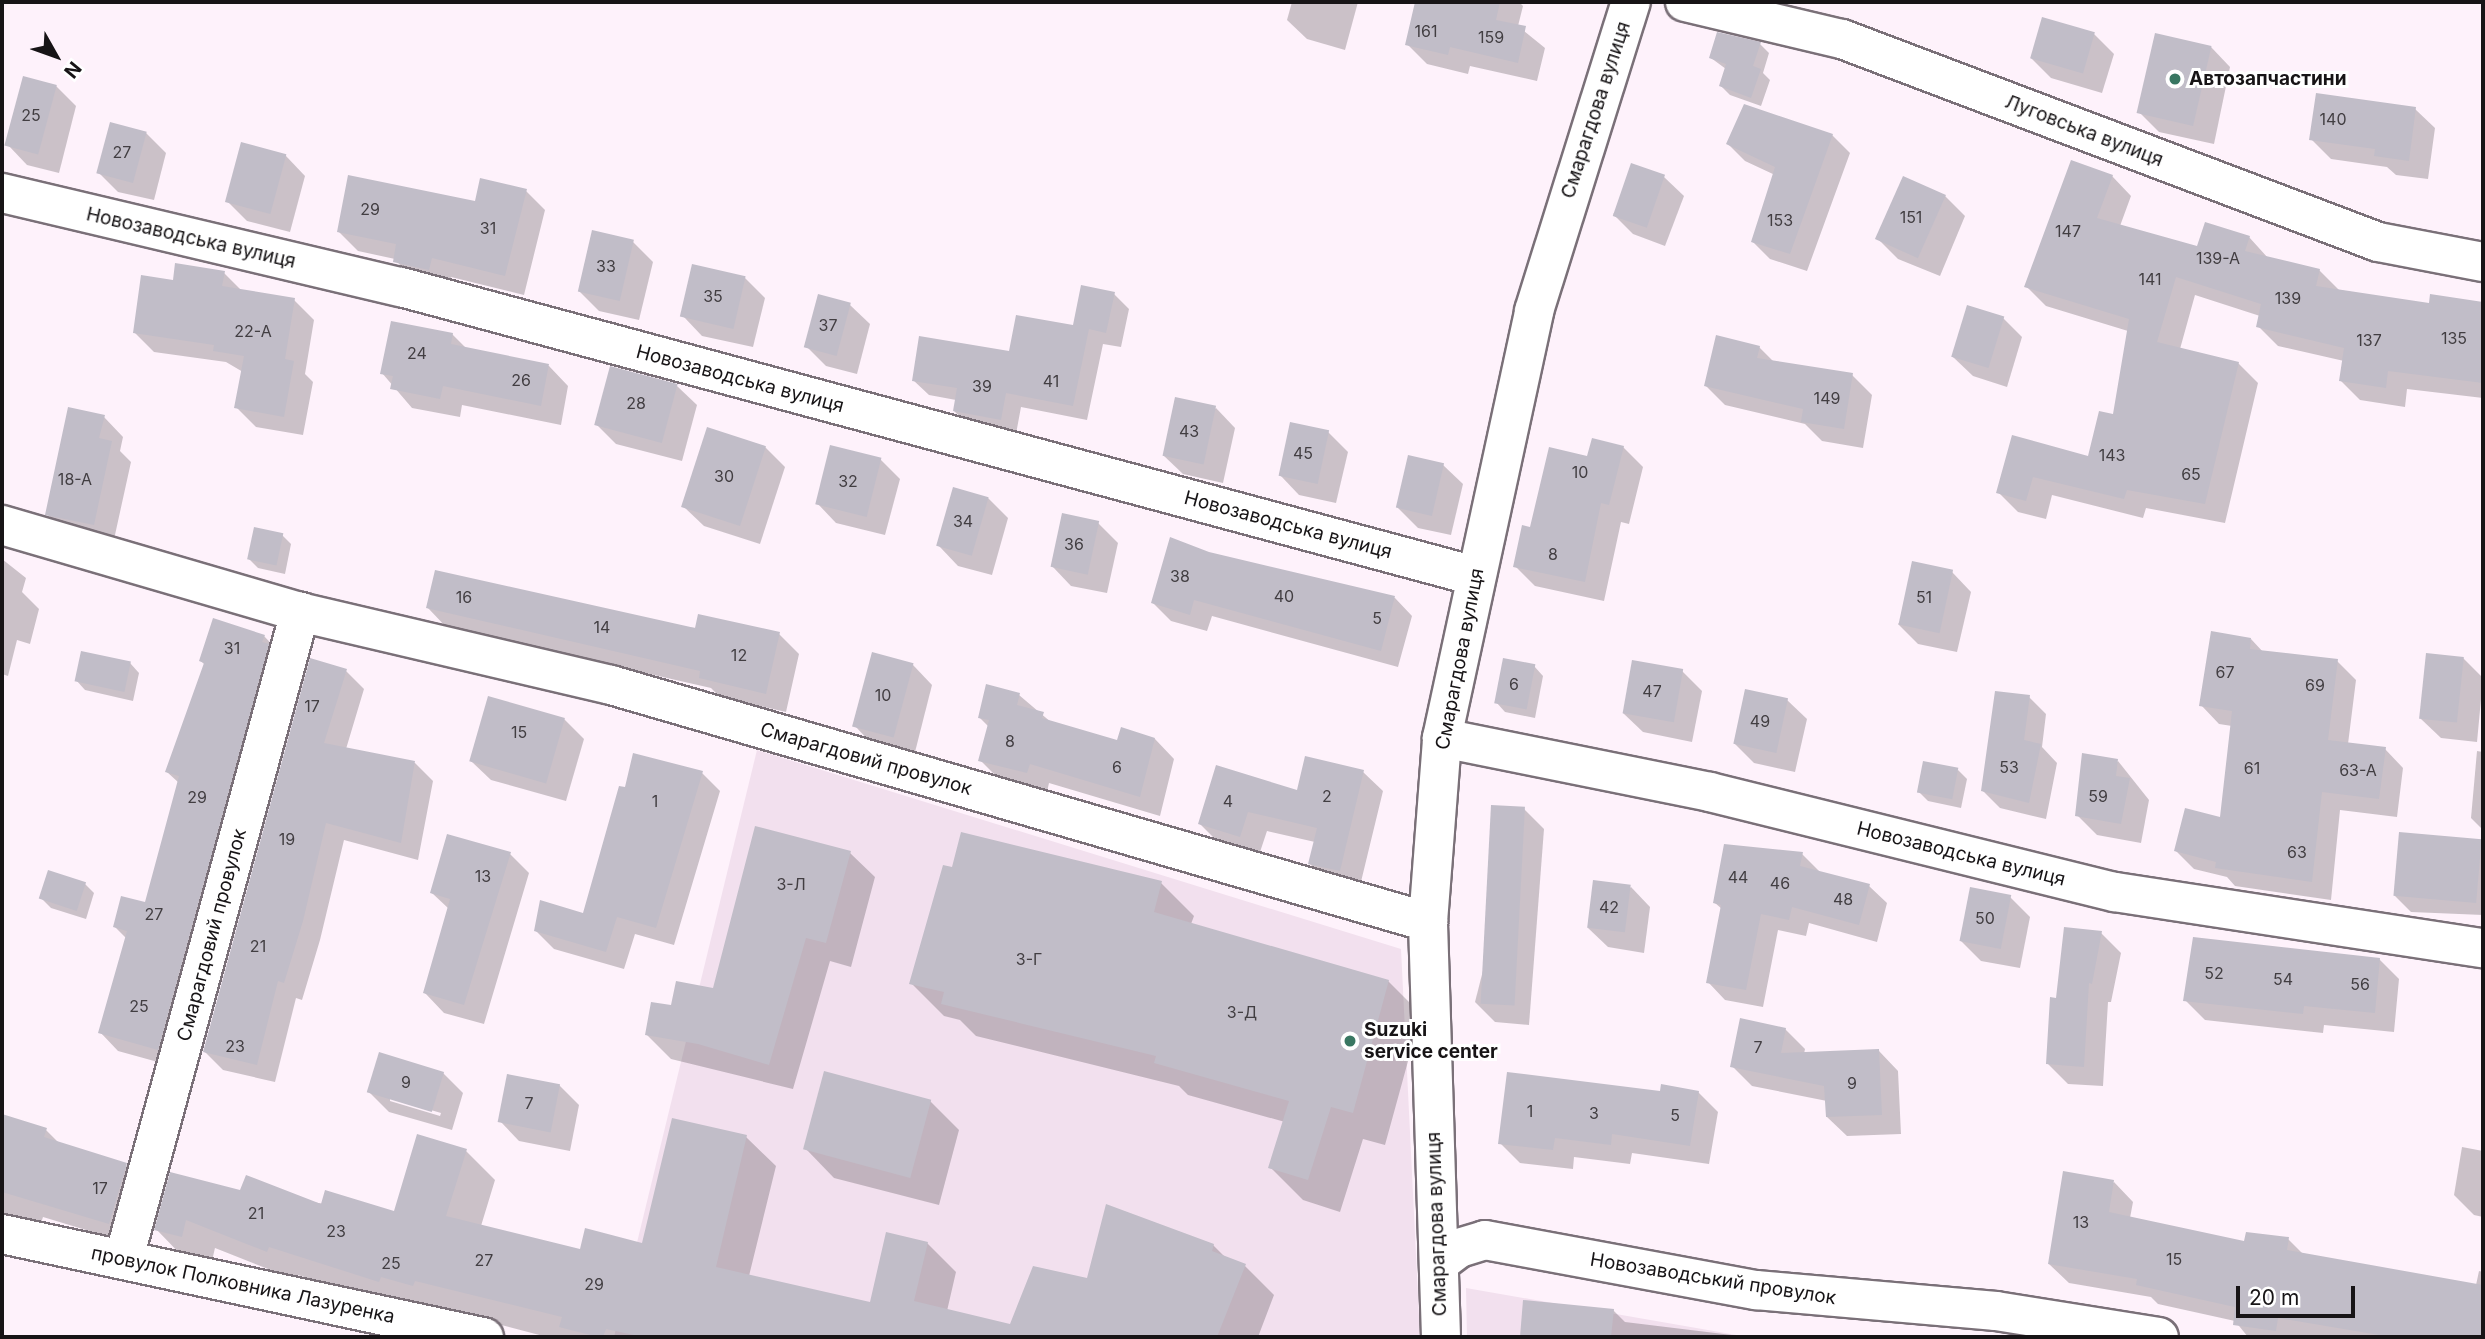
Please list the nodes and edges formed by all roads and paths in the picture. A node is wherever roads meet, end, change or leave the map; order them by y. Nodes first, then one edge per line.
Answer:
1 (1631, 2) edge
2 (1685, 2) edge
3 (2, 193) edge
4 (2483, 261) edge
5 (2, 525) edge
6 (1475, 576) junction
7 (300, 612) junction
8 (1442, 738) junction
9 (1427, 922) junction
10 (2483, 948) edge
11 (2, 1234) edge
12 (124, 1258) junction
13 (1439, 1263) junction
14 (484, 1337) edge
15 (1441, 1337) edge
16 (2159, 1337) edge

1 - 6 street, Смарагдова вулиця
2 - 4 street, Луговська вулиця
3 - 6 street, Новозаводська вулиця
5 - 7 street, Смарагдовий провулок
6 - 8 street, Смарагдова вулиця
7 - 9 street, Смарагдовий провулок
7 - 12 street, Смарагдовий провулок
8 - 9 street, Смарагдова вулиця
8 - 10 street, Новозаводська вулиця
9 - 13 street, Смарагдова вулиця
11 - 12 street, провулок Полковника Лазуренка
12 - 14 street, провулок Полковника Лазуренка
13 - 15 street, Смарагдова вулиця
13 - 16 street, Новозаводський провулок

